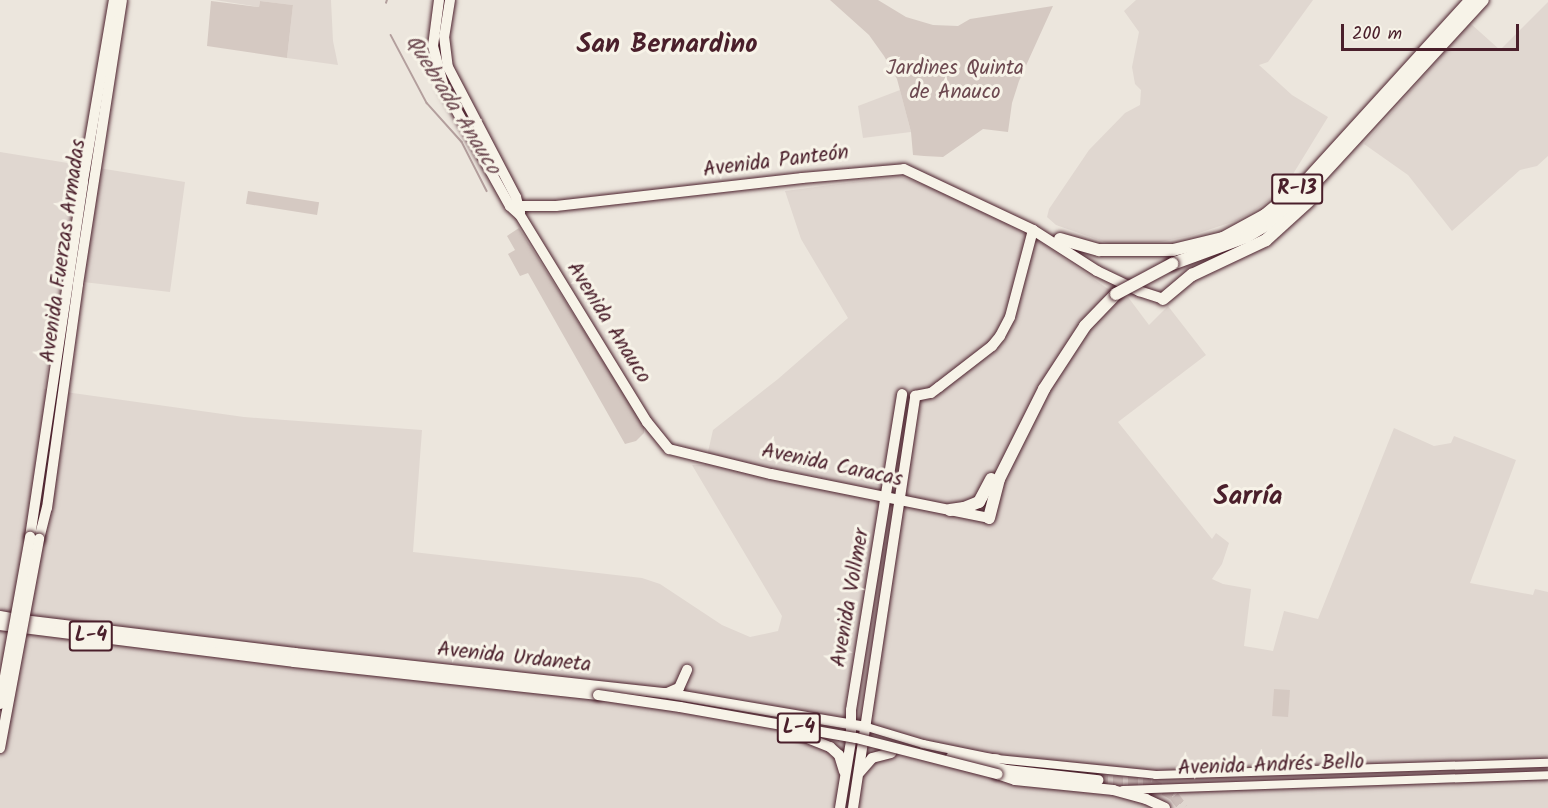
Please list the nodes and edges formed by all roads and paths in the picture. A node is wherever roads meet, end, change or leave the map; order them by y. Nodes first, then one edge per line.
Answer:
1 (114, 0) edge
2 (122, 0) edge
3 (439, 0) edge
4 (450, 0) edge
5 (1471, 0) edge
6 (1483, 0) edge
7 (95, 140) junction
8 (1340, 158) junction
9 (90, 169) junction
10 (517, 209) junction
11 (1033, 230) junction
12 (1060, 239) joint
13 (1163, 299) joint
14 (902, 393) dead end
15 (1031, 414) junction
16 (669, 449) joint
17 (887, 498) junction
18 (900, 501) junction
19 (950, 510) junction
20 (988, 518) joint
21 (35, 538) junction
22 (0, 616) edge
23 (19, 623) junction
24 (0, 625) edge
25 (687, 670) dead end
26 (601, 691) junction
27 (664, 693) junction
28 (0, 704) edge
29 (662, 708) dead end
30 (836, 721) junction
31 (852, 724) junction
32 (867, 727) junction
33 (0, 748) edge
34 (891, 753) dead end
35 (951, 757) junction
36 (997, 759) junction
37 (1548, 763) edge
38 (845, 775) junction
39 (1548, 775) edge
40 (858, 777) junction
41 (1098, 780) tunnel mouth
42 (1113, 790) junction
43 (840, 808) edge
44 (853, 808) edge
45 (1165, 808) edge

1 - 7 main road, Avenida Fuerzas Armadas
2 - 7 main road, Avenida Fuerzas Armadas
3 - 10 main road, Avenida Anauco / R-13
4 - 10 main road, Avenida Anauco / R-13
5 - 12 highway, R-13
6 - 8 highway, R-13
7 - 9 main road, Avenida Fuerzas Armadas
8 - 13 highway, R-13
8 - 15 highway, R-13, bridge
9 - 21 main road, Avenida Fuerzas Armadas
9 - 21 main road, Avenida Fuerzas Armadas
10 - 11 main road, Avenida Panteón / R-13
10 - 16 main road, Avenida Anauco / R-13
11 - 12 main road, R-13
11 - 13 main road, R-13
11 - 18 main road, Avenida Vollmer
14 - 17 main road, Avenida Vollmer
15 - 19 highway, R-13
15 - 20 highway, R-13
16 - 17 main road, Avenida Caracas / R-13
17 - 18 main road, Avenida Caracas / R-13
17 - 31 main road, Avenida Vollmer
18 - 19 main road, Avenida Caracas / R-13
18 - 32 main road, Avenida Vollmer
19 - 20 main road, Avenida Caracas / R-13
21 - 28 main road, bridge
21 - 33 main road, bridge
22 - 23 main road, Avenida Urdaneta / L-4
23 - 24 main road, Avenida Urdaneta / L-4
23 - 26 main road, Avenida Urdaneta / L-4
25 - 27 main road
26 - 27 main road, Avenida Urdaneta / L-4
26 - 35 main road, L-4, bridge
26 - 42 main road, Avenida Andrés Bello / L-4, bridge
27 - 29 main road
27 - 30 main road, Avenida Urdaneta / L-4
30 - 31 main road, Avenida Urdaneta / L-4
30 - 38 main road, L-4
31 - 32 main road, Avenida Urdaneta / L-4
31 - 38 main road, Avenida Vollmer
32 - 36 street, Avenida Urdaneta
32 - 40 main road, Avenida Vollmer
34 - 40 main road
35 - 36 main road, L-4
35 - 41 main road, L-4
36 - 37 street, Avenida Andrés Bello
38 - 43 main road, Avenida Vollmer
39 - 42 street, Avenida Andrés Bello
40 - 44 main road, Avenida Vollmer
42 - 45 main road, L-4

